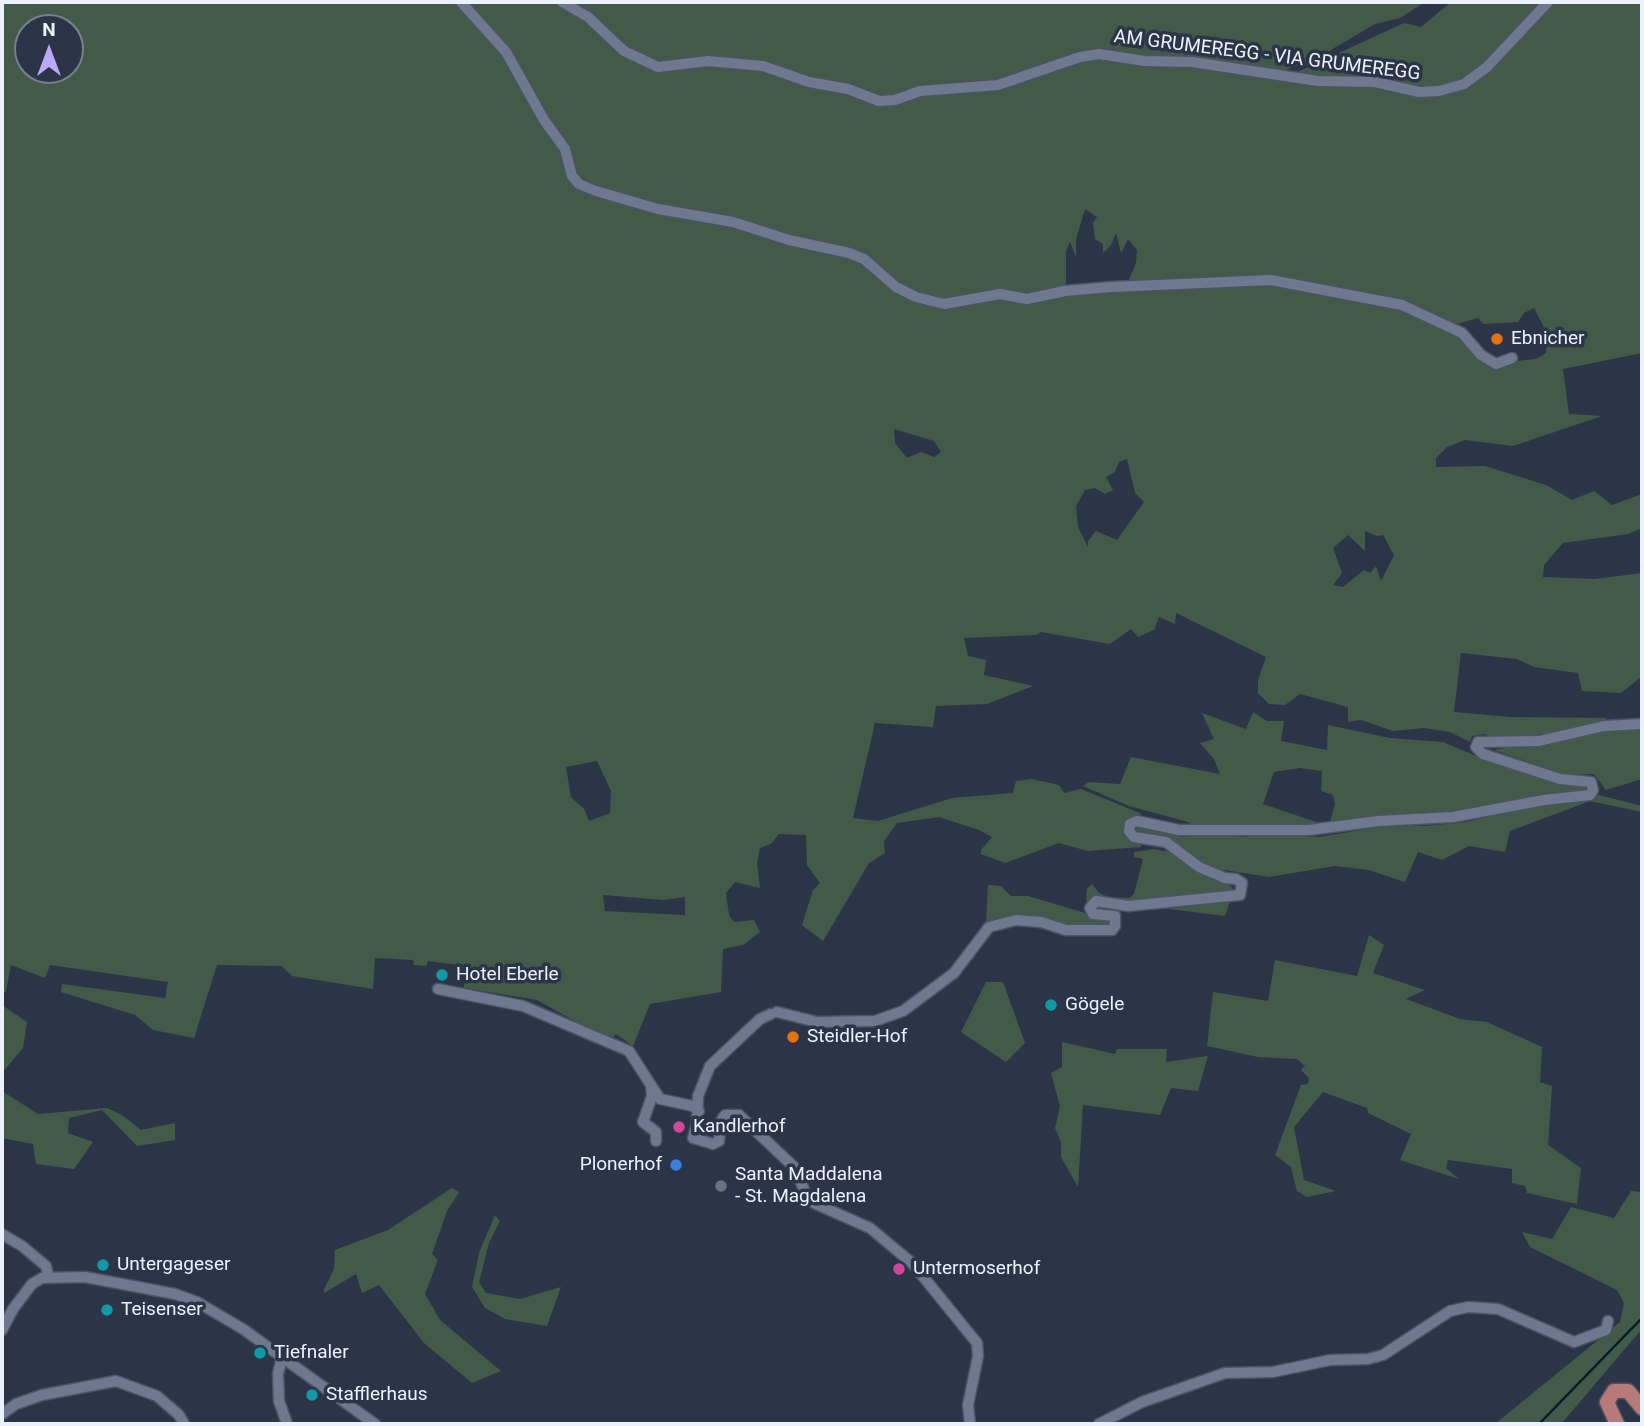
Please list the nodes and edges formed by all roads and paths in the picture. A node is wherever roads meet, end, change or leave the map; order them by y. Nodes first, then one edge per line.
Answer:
1 (461, 2) edge
2 (562, 2) edge
3 (1548, 2) edge
4 (1512, 358) dead end
5 (1642, 724) edge
6 (438, 989) dead end
7 (651, 1084) junction
8 (699, 1111) junction
9 (656, 1141) dead end
10 (2, 1234) edge
11 (48, 1276) junction
12 (1608, 1321) dead end
13 (2, 1329) edge
14 (282, 1357) junction
15 (1642, 1408) edge
16 (2, 1412) edge
17 (184, 1424) edge
18 (287, 1424) edge
19 (375, 1424) edge
20 (970, 1424) edge
21 (1099, 1424) edge
22 (1617, 1424) edge

1 - 4 street
2 - 3 street, AM GRUMEREGG - VIA GRUMEREGG
5 - 8 street
6 - 7 street
7 - 8 street
7 - 9 street
8 - 20 street
10 - 11 street
11 - 13 street
11 - 14 street
12 - 21 street
14 - 18 street
14 - 19 street
15 - 22 main road
16 - 17 street

